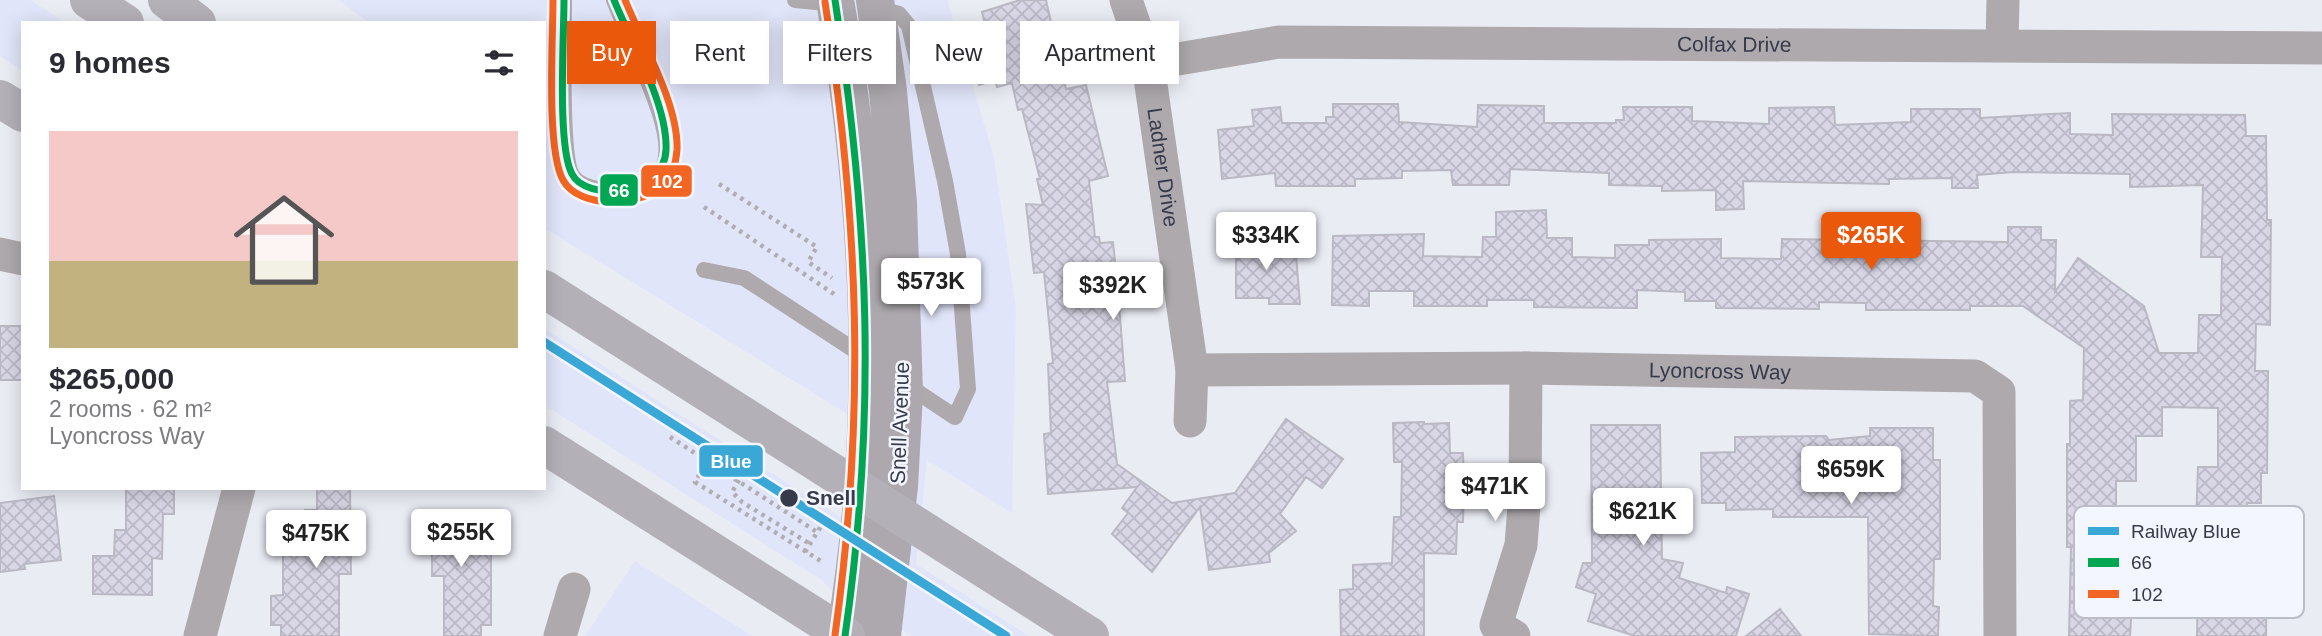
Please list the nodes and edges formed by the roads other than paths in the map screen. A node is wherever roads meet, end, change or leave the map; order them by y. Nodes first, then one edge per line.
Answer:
1 (89, 0) edge
2 (167, 0) edge
3 (564, 0) edge
4 (614, 0) edge
5 (795, 0) edge
6 (835, 0) edge
7 (875, 0) edge
8 (1126, 0) edge
9 (2003, 0) edge
10 (122, 21) edge
11 (194, 21) edge
12 (1133, 21) edge
13 (2002, 45) junction
14 (2322, 48) edge
15 (1179, 59) edge
16 (1151, 84) edge
17 (0, 99) edge
18 (21, 112) edge
19 (0, 254) edge
20 (21, 259) edge
21 (704, 270) dead end
22 (546, 290) edge
23 (1526, 368) junction
24 (1192, 370) junction
25 (1189, 421) dead end
26 (546, 445) edge
27 (238, 490) edge
28 (574, 589) dead end
29 (200, 636) edge
30 (560, 636) edge
31 (845, 636) edge
32 (882, 636) edge
33 (1090, 636) edge
34 (1514, 636) edge
35 (2000, 636) edge

1 - 10 highway
2 - 11 highway
3 - 4 lane
5 - 21 lane
6 - 31 main road, Snell Avenue
7 - 32 main road, Snell Avenue
8 - 12 street, Ladner Drive
9 - 13 street
13 - 14 street, Colfax Drive
13 - 15 street, Colfax Drive
16 - 24 street, Ladner Drive
17 - 18 highway
19 - 20 street
22 - 33 highway
23 - 24 street, Lyoncross Way
23 - 34 street
23 - 35 street, Lyoncross Way
24 - 25 street, Ladner Drive
26 - 31 highway
27 - 29 street
28 - 30 street

